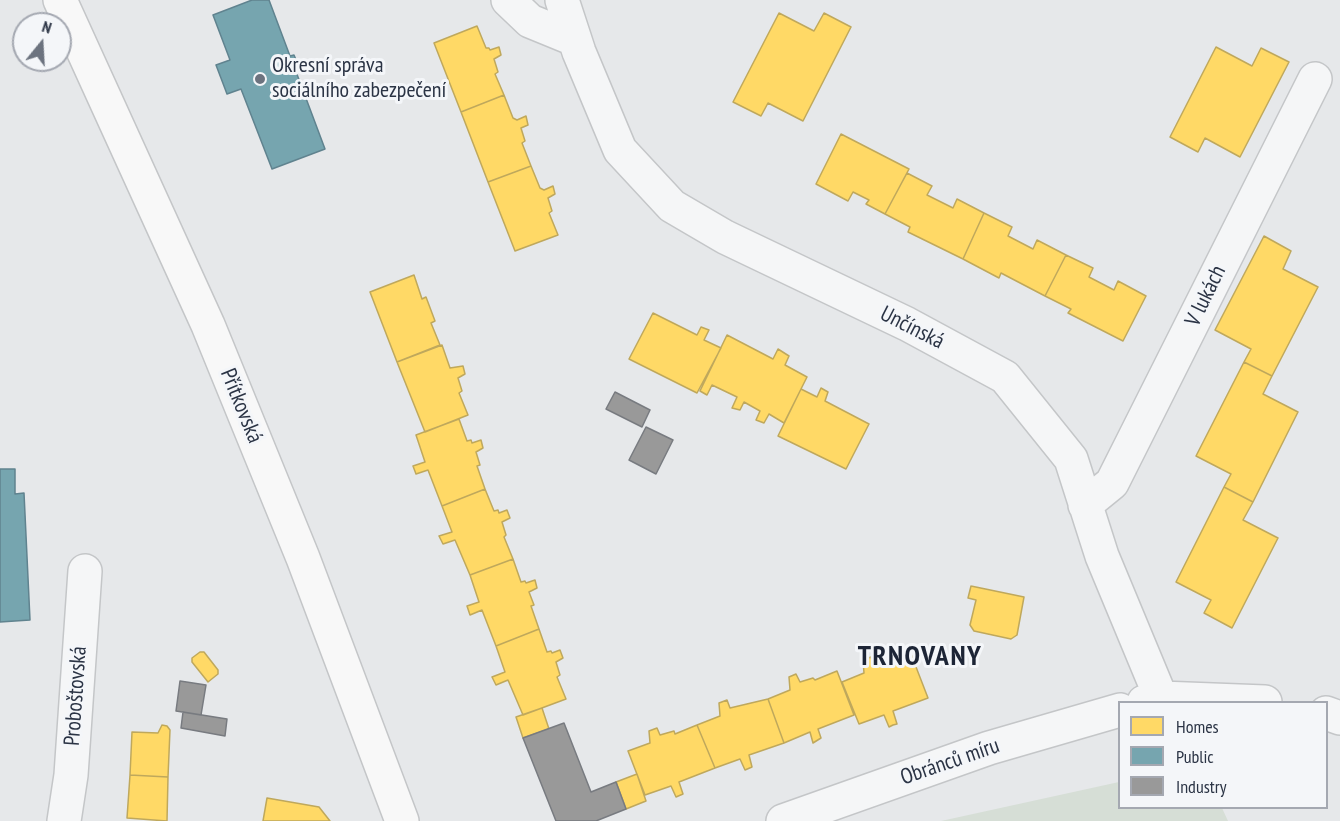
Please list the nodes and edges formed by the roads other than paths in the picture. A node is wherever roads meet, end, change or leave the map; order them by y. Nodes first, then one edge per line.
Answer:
1 (60, 0) edge
2 (508, 0) edge
3 (562, 0) edge
4 (574, 39) junction
5 (1315, 79) dead end
6 (1085, 505) junction
7 (85, 571) dead end
8 (1153, 700) edge
9 (1209, 701) edge
10 (1118, 710) edge
11 (64, 821) edge
12 (402, 821) edge
13 (783, 821) edge

1 - 12 street, Přítkovská
2 - 4 street
3 - 4 street, Unčínská
4 - 6 street, Unčínská
5 - 6 street, V lukách
6 - 8 street, Unčínská
7 - 11 street, Proboštovská
8 - 9 street
10 - 13 street, Obránců míru

